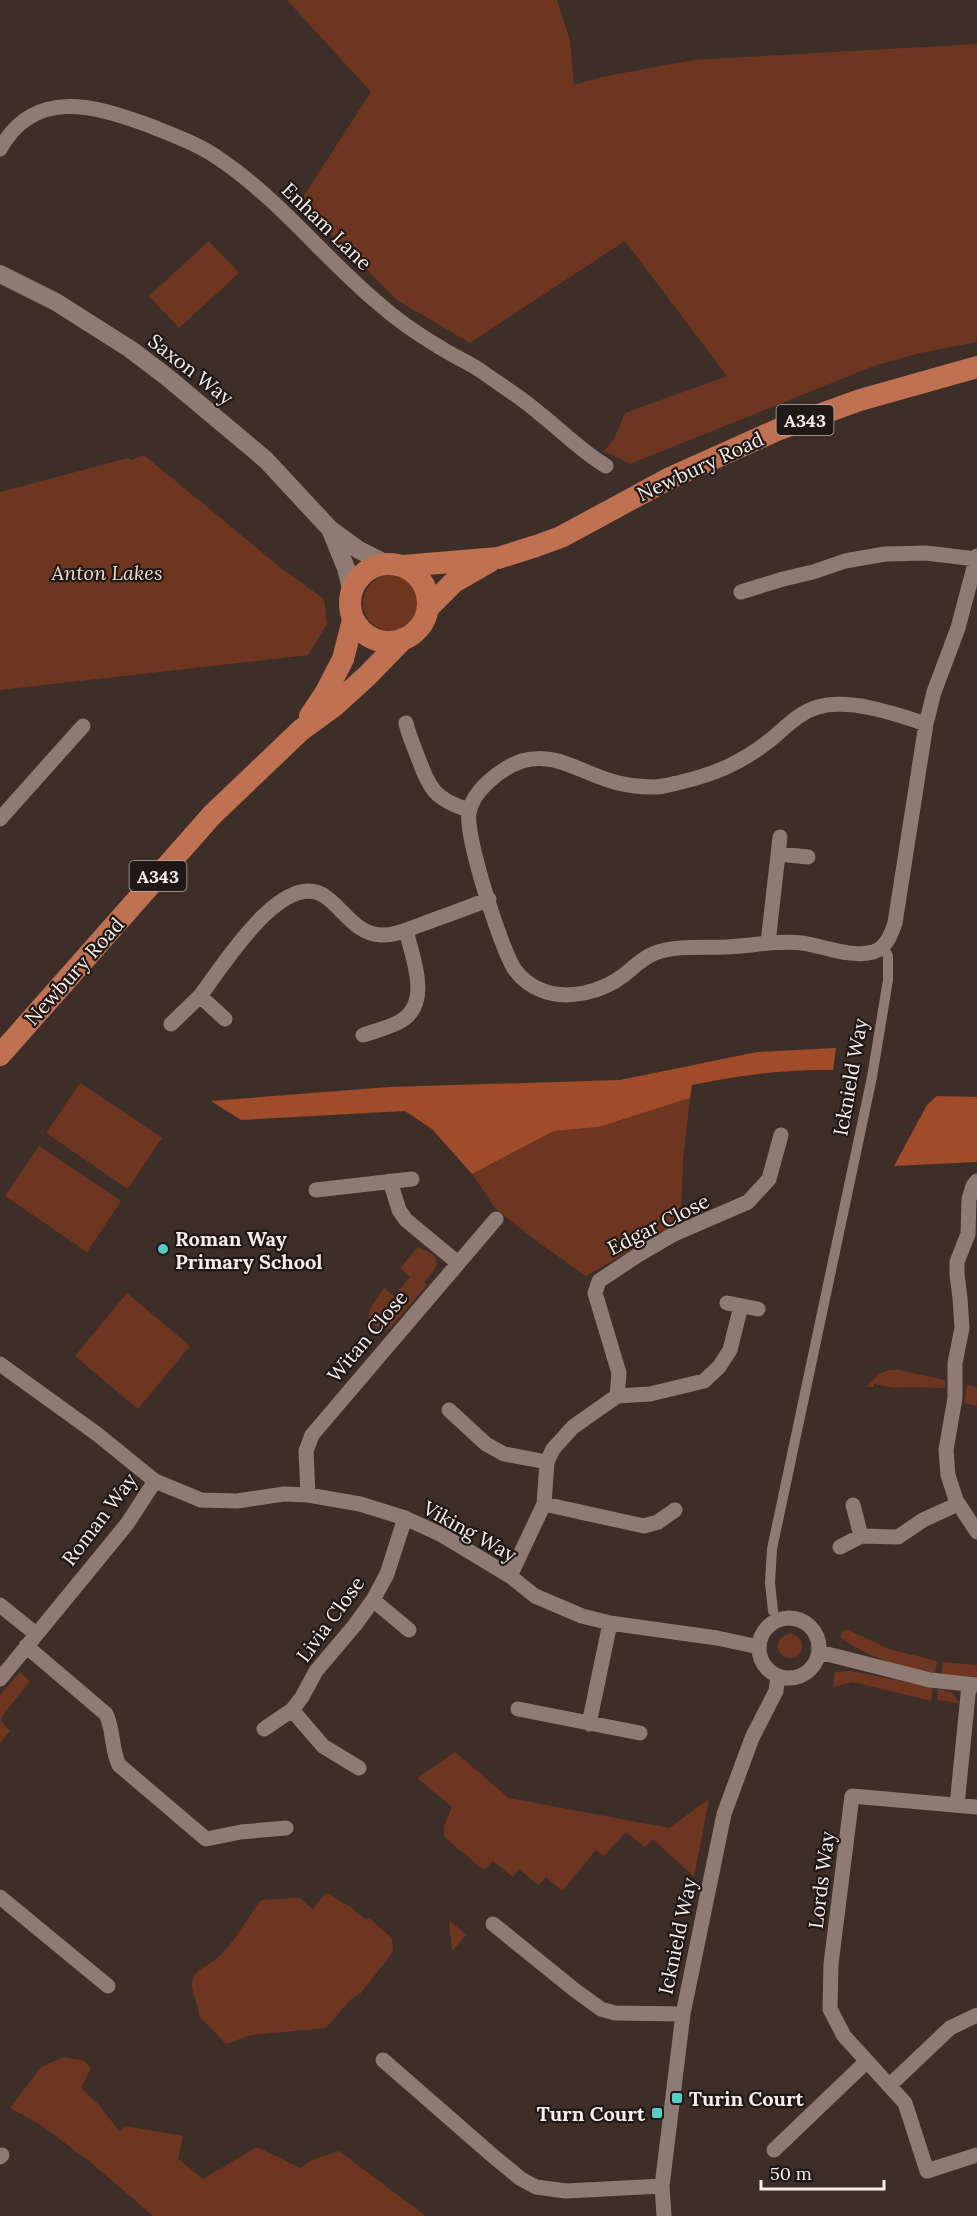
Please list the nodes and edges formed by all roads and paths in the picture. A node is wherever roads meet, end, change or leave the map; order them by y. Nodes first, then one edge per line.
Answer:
1 (0, 149) edge
2 (0, 274) edge
3 (977, 367) edge
4 (606, 466) dead end
5 (330, 530) junction
6 (977, 557) edge
7 (498, 558) junction
8 (394, 564) junction
9 (741, 591) dead end
10 (352, 592) junction
11 (428, 608) junction
12 (353, 620) junction
13 (403, 639) junction
14 (406, 723) dead end
15 (926, 724) junction
16 (83, 726) dead end
17 (301, 730) junction
18 (469, 810) junction
19 (0, 819) edge
20 (780, 837) dead end
21 (779, 854) junction
22 (808, 857) dead end
23 (489, 899) junction
24 (406, 930) junction
25 (768, 943) junction
26 (883, 946) junction
27 (200, 996) junction
28 (225, 1019) dead end
29 (171, 1024) dead end
30 (22, 1030) junction
31 (363, 1035) dead end
32 (0, 1046) edge
33 (0, 1055) edge
34 (781, 1135) dead end
35 (412, 1179) dead end
36 (390, 1181) junction
37 (977, 1181) edge
38 (316, 1190) dead end
39 (495, 1219) dead end
40 (458, 1263) junction
41 (758, 1309) dead end
42 (0, 1364) edge
43 (617, 1396) junction
44 (449, 1410) dead end
45 (547, 1461) junction
46 (155, 1481) junction
47 (308, 1495) junction
48 (544, 1504) junction
49 (958, 1504) junction
50 (853, 1505) dead end
51 (675, 1510) dead end
52 (405, 1518) junction
53 (977, 1532) edge
54 (861, 1536) junction
55 (840, 1547) dead end
56 (510, 1576) junction
57 (373, 1600) junction
58 (0, 1605) edge
59 (773, 1611) dead end
60 (610, 1623) junction
61 (409, 1630) dead end
62 (31, 1640) junction
63 (759, 1647) junction
64 (819, 1652) junction
65 (778, 1676) junction
66 (0, 1679) edge
67 (973, 1685) edge
68 (518, 1709) dead end
69 (292, 1710) junction
70 (589, 1724) junction
71 (264, 1729) dead end
72 (640, 1733) dead end
73 (359, 1768) dead end
74 (957, 1805) junction
75 (977, 1807) edge
76 (286, 1828) dead end
77 (0, 1897) edge
78 (493, 1924) dead end
79 (108, 1986) dead end
80 (682, 2014) junction
81 (977, 2015) edge
82 (383, 2060) dead end
83 (867, 2062) junction
84 (890, 2085) junction
85 (774, 2150) dead end
86 (977, 2155) edge
87 (662, 2186) junction
88 (664, 2216) edge

1 - 4 street, Enham Lane
2 - 5 street, Saxon Way
3 - 7 main road, Newbury Road / A343
5 - 8 street, Saxon Way
5 - 10 street, Saxon Way
6 - 9 street
6 - 15 street
7 - 8 main road, Newbury Road / A343
7 - 11 main road, Newbury Road / A343
8 - 10 main road, A343
8 - 11 main road
10 - 12 main road, A343
11 - 13 main road, A343
12 - 13 main road
12 - 17 main road, Newbury Road / A343
13 - 17 main road, Newbury Road / A343
14 - 18 street
15 - 18 street
15 - 26 street
16 - 19 street
17 - 30 main road, Newbury Road / A343
18 - 23 street
20 - 21 street
21 - 22 street
21 - 25 street
23 - 24 street
23 - 25 street
24 - 27 street
24 - 31 street
25 - 26 street
26 - 59 street, Icknield Way
27 - 28 street
27 - 29 street
30 - 32 main road, Newbury Road / A343
30 - 33 main road, Newbury Road / A343
34 - 43 street, Edgar Close
35 - 36 street
36 - 38 street
36 - 40 street
37 - 49 street
39 - 40 street, Witan Close
40 - 47 street, Witan Close
41 - 43 street
42 - 46 street, Roman Way
43 - 45 street
44 - 45 street
45 - 48 street
46 - 47 street, Viking Way
46 - 62 street, Roman Way
47 - 52 street, Viking Way
48 - 51 street
48 - 56 street
49 - 53 street
49 - 54 street
50 - 54 street
52 - 56 street, Viking Way
52 - 57 street, Livia Close
54 - 55 street
56 - 60 street, Viking Way
57 - 61 street
57 - 69 street, Livia Close
58 - 62 street
60 - 63 street, Viking Way
60 - 70 street
62 - 66 street, Roman Way
62 - 76 street
63 - 64 street
63 - 65 street
64 - 65 street
64 - 67 street
65 - 80 street, Icknield Way
67 - 74 street
68 - 70 street
69 - 71 street, Livia Close
69 - 73 street
70 - 72 street
74 - 75 street, Lords Way
74 - 83 street, Lords Way
77 - 79 street
78 - 80 street
80 - 87 street, Icknield Way
81 - 84 street
82 - 87 street
83 - 84 street, Lords Way
83 - 85 street
84 - 86 street, Lords Way
87 - 88 street, Icknield Way

